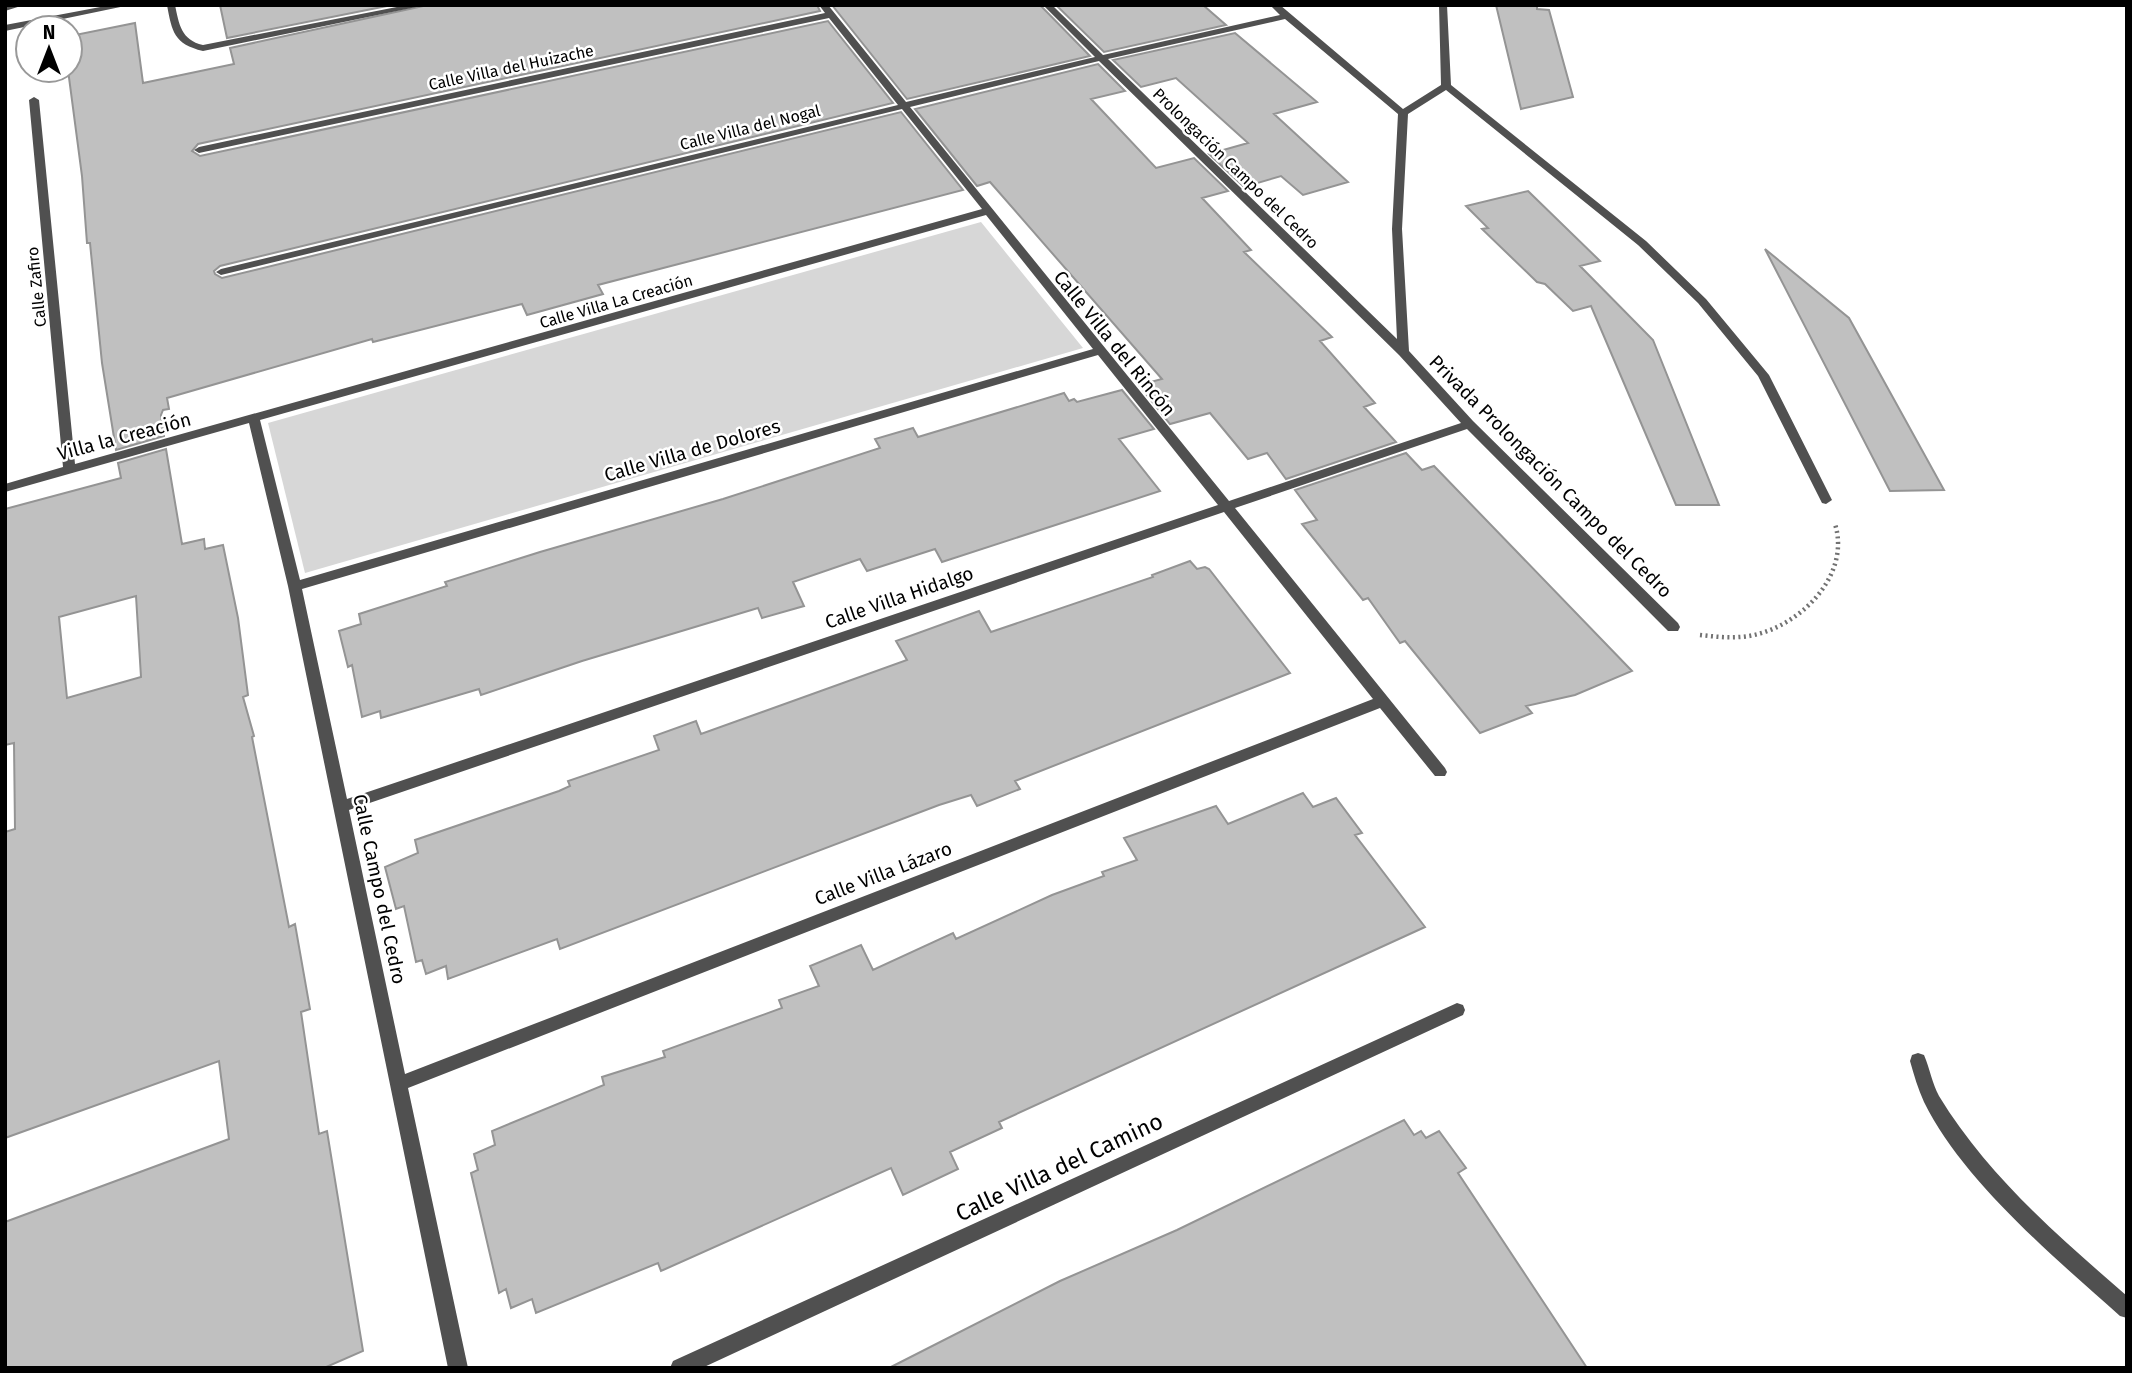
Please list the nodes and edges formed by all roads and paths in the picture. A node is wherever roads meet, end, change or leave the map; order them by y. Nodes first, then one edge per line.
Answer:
1 (20, 5) edge
2 (126, 5) edge
3 (171, 5) edge
4 (422, 5) edge
5 (1047, 5) edge
6 (1273, 5) edge
7 (1443, 5) edge
8 (5, 8) edge
9 (826, 10) edge
10 (1287, 16) junction
11 (5, 28) edge
12 (1101, 58) junction
13 (1446, 86) junction
14 (34, 100) dead end
15 (903, 106) junction
16 (1403, 113) junction
17 (199, 150) dead end
18 (988, 211) junction
19 (221, 272) dead end
20 (1099, 351) junction
21 (1403, 352) junction
22 (254, 421) junction
23 (1469, 424) junction
24 (70, 471) junction
25 (5, 488) edge
26 (1826, 500) joint
27 (1225, 507) junction
28 (295, 586) junction
29 (1673, 626) joint
30 (1381, 702) junction
31 (1440, 772) dead end
32 (341, 807) junction
33 (1457, 1010) dead end
34 (1918, 1061) dead end
35 (399, 1084) junction
36 (2127, 1309) edge
37 (458, 1368) edge
38 (680, 1368) edge

1 - 8 street
2 - 11 street
3 - 4 street
5 - 12 street, Prolongación Campo del Cedro
6 - 10 street
7 - 13 street
9 - 15 street, Calle Villa del Rincón
9 - 17 street, Calle Villa del Huizache
10 - 12 street, Calle Villa del Nogal
10 - 16 street
12 - 15 street, Calle Villa del Nogal
12 - 21 street, Prolongación Campo del Cedro
13 - 16 street
13 - 26 street
14 - 24 street, Calle Zafiro
15 - 18 street, Calle Villa del Rincón
15 - 19 street, Calle Villa del Nogal
16 - 21 street
18 - 20 street, Calle Villa del Rincón
18 - 22 street, Calle Villa La Creación
20 - 27 street, Calle Villa del Rincón
20 - 28 street, Calle Villa de Dolores
21 - 23 street, Privada Prolongación Campo del Cedro
22 - 24 street, Villa la Creación
22 - 28 street, Calle Campo del Cedro
23 - 27 street, Calle Villa Hidalgo
23 - 29 street, Privada Prolongación Campo del Cedro
24 - 25 street, Villa la Creación
26 - 29 path
27 - 30 street, Calle Villa del Rincón
27 - 32 street, Calle Villa Hidalgo
28 - 32 street, Calle Campo del Cedro
30 - 31 street, Calle Villa del Rincón
30 - 35 street, Calle Villa Lázaro
32 - 35 street, Calle Campo del Cedro
33 - 38 street, Calle Villa del Camino
34 - 36 street
35 - 37 street, Calle Campo del Cedro

